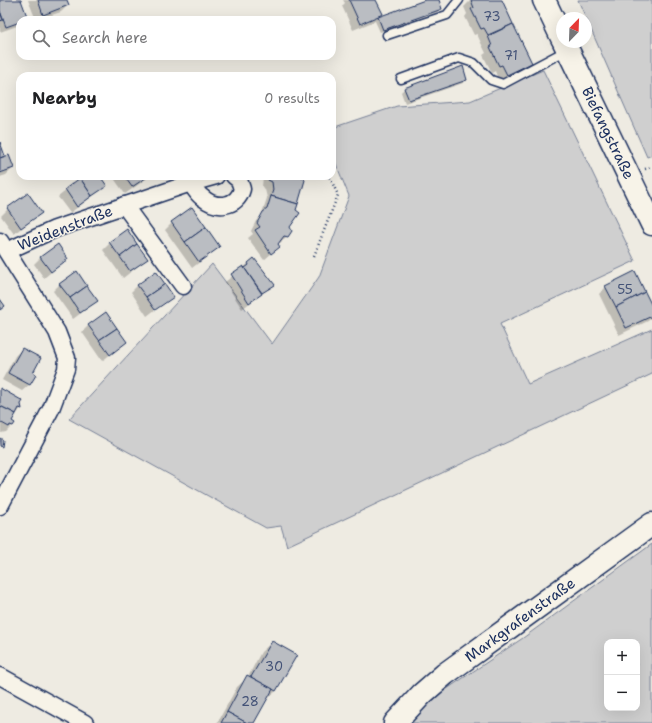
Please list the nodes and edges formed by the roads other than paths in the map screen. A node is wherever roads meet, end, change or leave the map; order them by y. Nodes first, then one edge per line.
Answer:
1 (459, 0) edge
2 (544, 0) edge
3 (556, 25) edge
4 (386, 35) dead end
5 (557, 48) edge
6 (567, 48) edge
7 (401, 79) dead end
8 (202, 180) edge
9 (239, 180) edge
10 (191, 183) junction
11 (124, 205) junction
12 (652, 224) edge
13 (3, 246) edge
14 (183, 286) dead end
15 (0, 506) edge
16 (652, 524) edge
17 (0, 676) edge
18 (86, 723) edge
19 (395, 723) edge

1 - 4 lane
2 - 3 main road, Biefangstraße
5 - 7 lane
6 - 12 main road, Biefangstraße
8 - 10 street, Weidenstraße
9 - 10 street
10 - 11 street, Weidenstraße
11 - 13 street, Weidenstraße
11 - 14 street, Weidenstraße
13 - 15 street, Weidenstraße
16 - 19 main road, Markgrafenstraße
17 - 18 street

